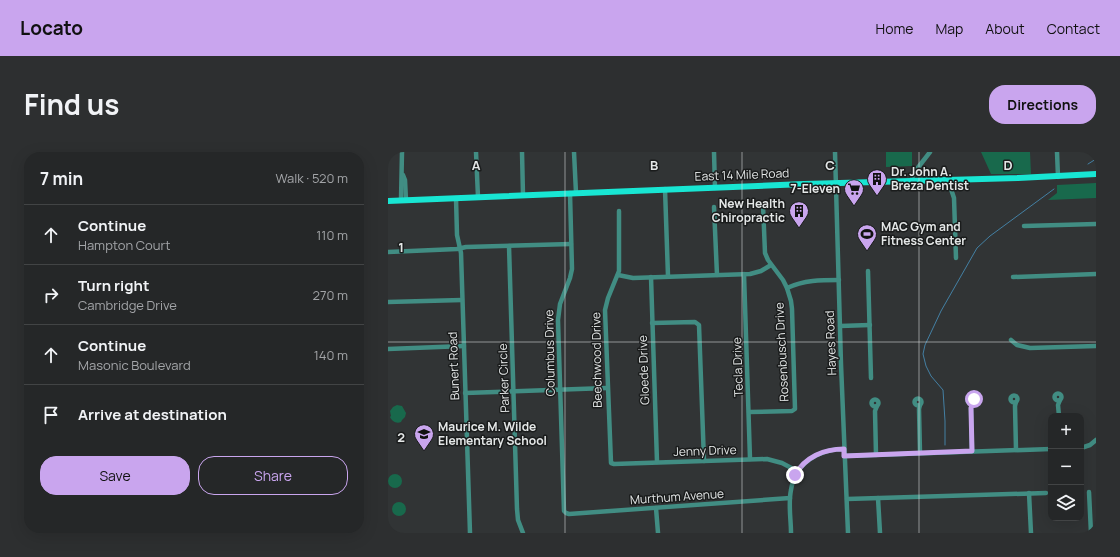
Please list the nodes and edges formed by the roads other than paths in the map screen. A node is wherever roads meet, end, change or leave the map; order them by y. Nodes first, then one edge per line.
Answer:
1 (402, 152) edge
2 (476, 152) edge
3 (522, 152) edge
4 (574, 152) edge
5 (714, 152) edge
6 (836, 152) edge
7 (930, 152) edge
8 (1057, 152) edge
9 (1096, 174) edge
10 (1058, 177) junction
11 (912, 180) junction
12 (950, 180) junction
13 (837, 183) junction
14 (715, 188) junction
15 (665, 190) junction
16 (573, 193) junction
17 (523, 195) junction
18 (478, 197) junction
19 (456, 198) junction
20 (404, 200) junction
21 (388, 201) edge
22 (763, 205) dead end
23 (714, 207) dead end
24 (619, 211) dead end
25 (1096, 224) edge
26 (1024, 226) dead end
27 (571, 244) junction
28 (509, 246) junction
29 (460, 248) junction
30 (388, 252) edge
31 (956, 258) dead end
32 (771, 264) junction
33 (868, 271) dead end
34 (744, 274) junction
35 (1096, 274) edge
36 (618, 275) junction
37 (716, 275) junction
38 (668, 276) junction
39 (650, 277) junction
40 (1013, 277) dead end
41 (838, 280) junction
42 (787, 288) junction
43 (462, 300) junction
44 (388, 302) edge
45 (652, 323) junction
46 (870, 325) junction
47 (840, 326) junction
48 (1011, 340) dead end
49 (464, 346) junction
50 (1096, 346) edge
51 (388, 349) edge
52 (871, 378) dead end
53 (607, 388) junction
54 (561, 390) junction
55 (514, 392) junction
56 (465, 393) junction
57 (1058, 402) dead end
58 (1014, 403) dead end
59 (971, 405) dead end
60 (918, 406) dead end
61 (875, 408) dead end
62 (749, 412) junction
63 (1059, 413) edge
64 (1096, 442) edge
65 (1084, 447) edge
66 (844, 449) junction
67 (1048, 449) edge
68 (1016, 450) junction
69 (972, 451) junction
70 (920, 453) junction
71 (876, 455) junction
72 (844, 456) junction
73 (750, 459) junction
74 (704, 461) junction
75 (657, 462) junction
76 (611, 463) joint
77 (797, 471) junction
78 (1089, 492) dead end
79 (1029, 493) junction
80 (1046, 493) dead end
81 (790, 498) junction
82 (878, 498) junction
83 (847, 499) junction
84 (656, 508) junction
85 (566, 513) joint
86 (470, 533) edge
87 (523, 533) edge
88 (658, 533) edge
89 (791, 533) edge
90 (848, 533) edge
91 (880, 533) edge
92 (1030, 533) edge
93 (1091, 533) edge

1 - 20 street
2 - 18 street
3 - 17 street
4 - 16 street, Columbus Drive
5 - 14 street
6 - 13 street, Hayes Road
7 - 11 street
8 - 10 street
9 - 10 main road, East 14 Mile Road
10 - 12 main road, East 14 Mile Road
11 - 12 main road, East 14 Mile Road
11 - 13 main road, East 14 Mile Road
12 - 31 street
13 - 14 main road, East 14 Mile Road
13 - 41 street, Hayes Road
14 - 15 main road, East 14 Mile Road
15 - 16 main road, East 14 Mile Road
15 - 38 street
16 - 17 main road, East 14 Mile Road
16 - 27 street, Columbus Drive
17 - 18 main road, East 14 Mile Road
18 - 19 main road, East 14 Mile Road
19 - 20 main road, East 14 Mile Road
19 - 29 street, Bunert Road
20 - 21 main road, East 14 Mile Road
22 - 32 street, Rosenbusch Drive
23 - 37 street
24 - 36 street, Beechwood Drive
25 - 26 street
27 - 28 street
27 - 54 street, Columbus Drive
28 - 29 street
28 - 55 street, Parker Circle
29 - 30 street
29 - 43 street, Bunert Road
32 - 34 street
32 - 42 street, Rosenbusch Drive
33 - 46 street
34 - 37 street
34 - 62 street, Tecla Drive
35 - 40 street
36 - 39 street
36 - 53 street, Beechwood Drive
37 - 38 street
38 - 39 street
39 - 45 street, Gloede Drive
41 - 42 street
41 - 47 street, Hayes Road
42 - 62 street, Rosenbusch Drive
43 - 44 street
43 - 49 street, Bunert Road
45 - 74 street
45 - 75 street, Gloede Drive
46 - 47 street
46 - 52 street
47 - 66 street, Hayes Road
48 - 50 street
49 - 51 street
49 - 56 street, Bunert Road
53 - 54 street
53 - 76 street, Beechwood Drive
54 - 55 street
54 - 85 street, Columbus Drive
55 - 56 street
55 - 87 street, Parker Circle
56 - 86 street, Bunert Road
57 - 63 street
58 - 68 street
59 - 69 street
60 - 70 street
61 - 71 street
62 - 73 street, Tecla Drive
64 - 65 street
66 - 72 street, Hayes Road
66 - 77 street
67 - 68 street
68 - 69 street
69 - 70 street
70 - 71 street
71 - 72 street
72 - 83 street, Hayes Road
73 - 74 street, Jenny Drive
73 - 77 street, Jenny Drive
74 - 75 street, Jenny Drive
75 - 76 street, Jenny Drive
77 - 81 street
78 - 93 street
79 - 80 street
79 - 82 street
79 - 92 street
81 - 84 street, Murthum Avenue
81 - 89 street
82 - 83 street
82 - 91 street
83 - 90 street, Hayes Road
84 - 85 street, Murthum Avenue
84 - 88 street

